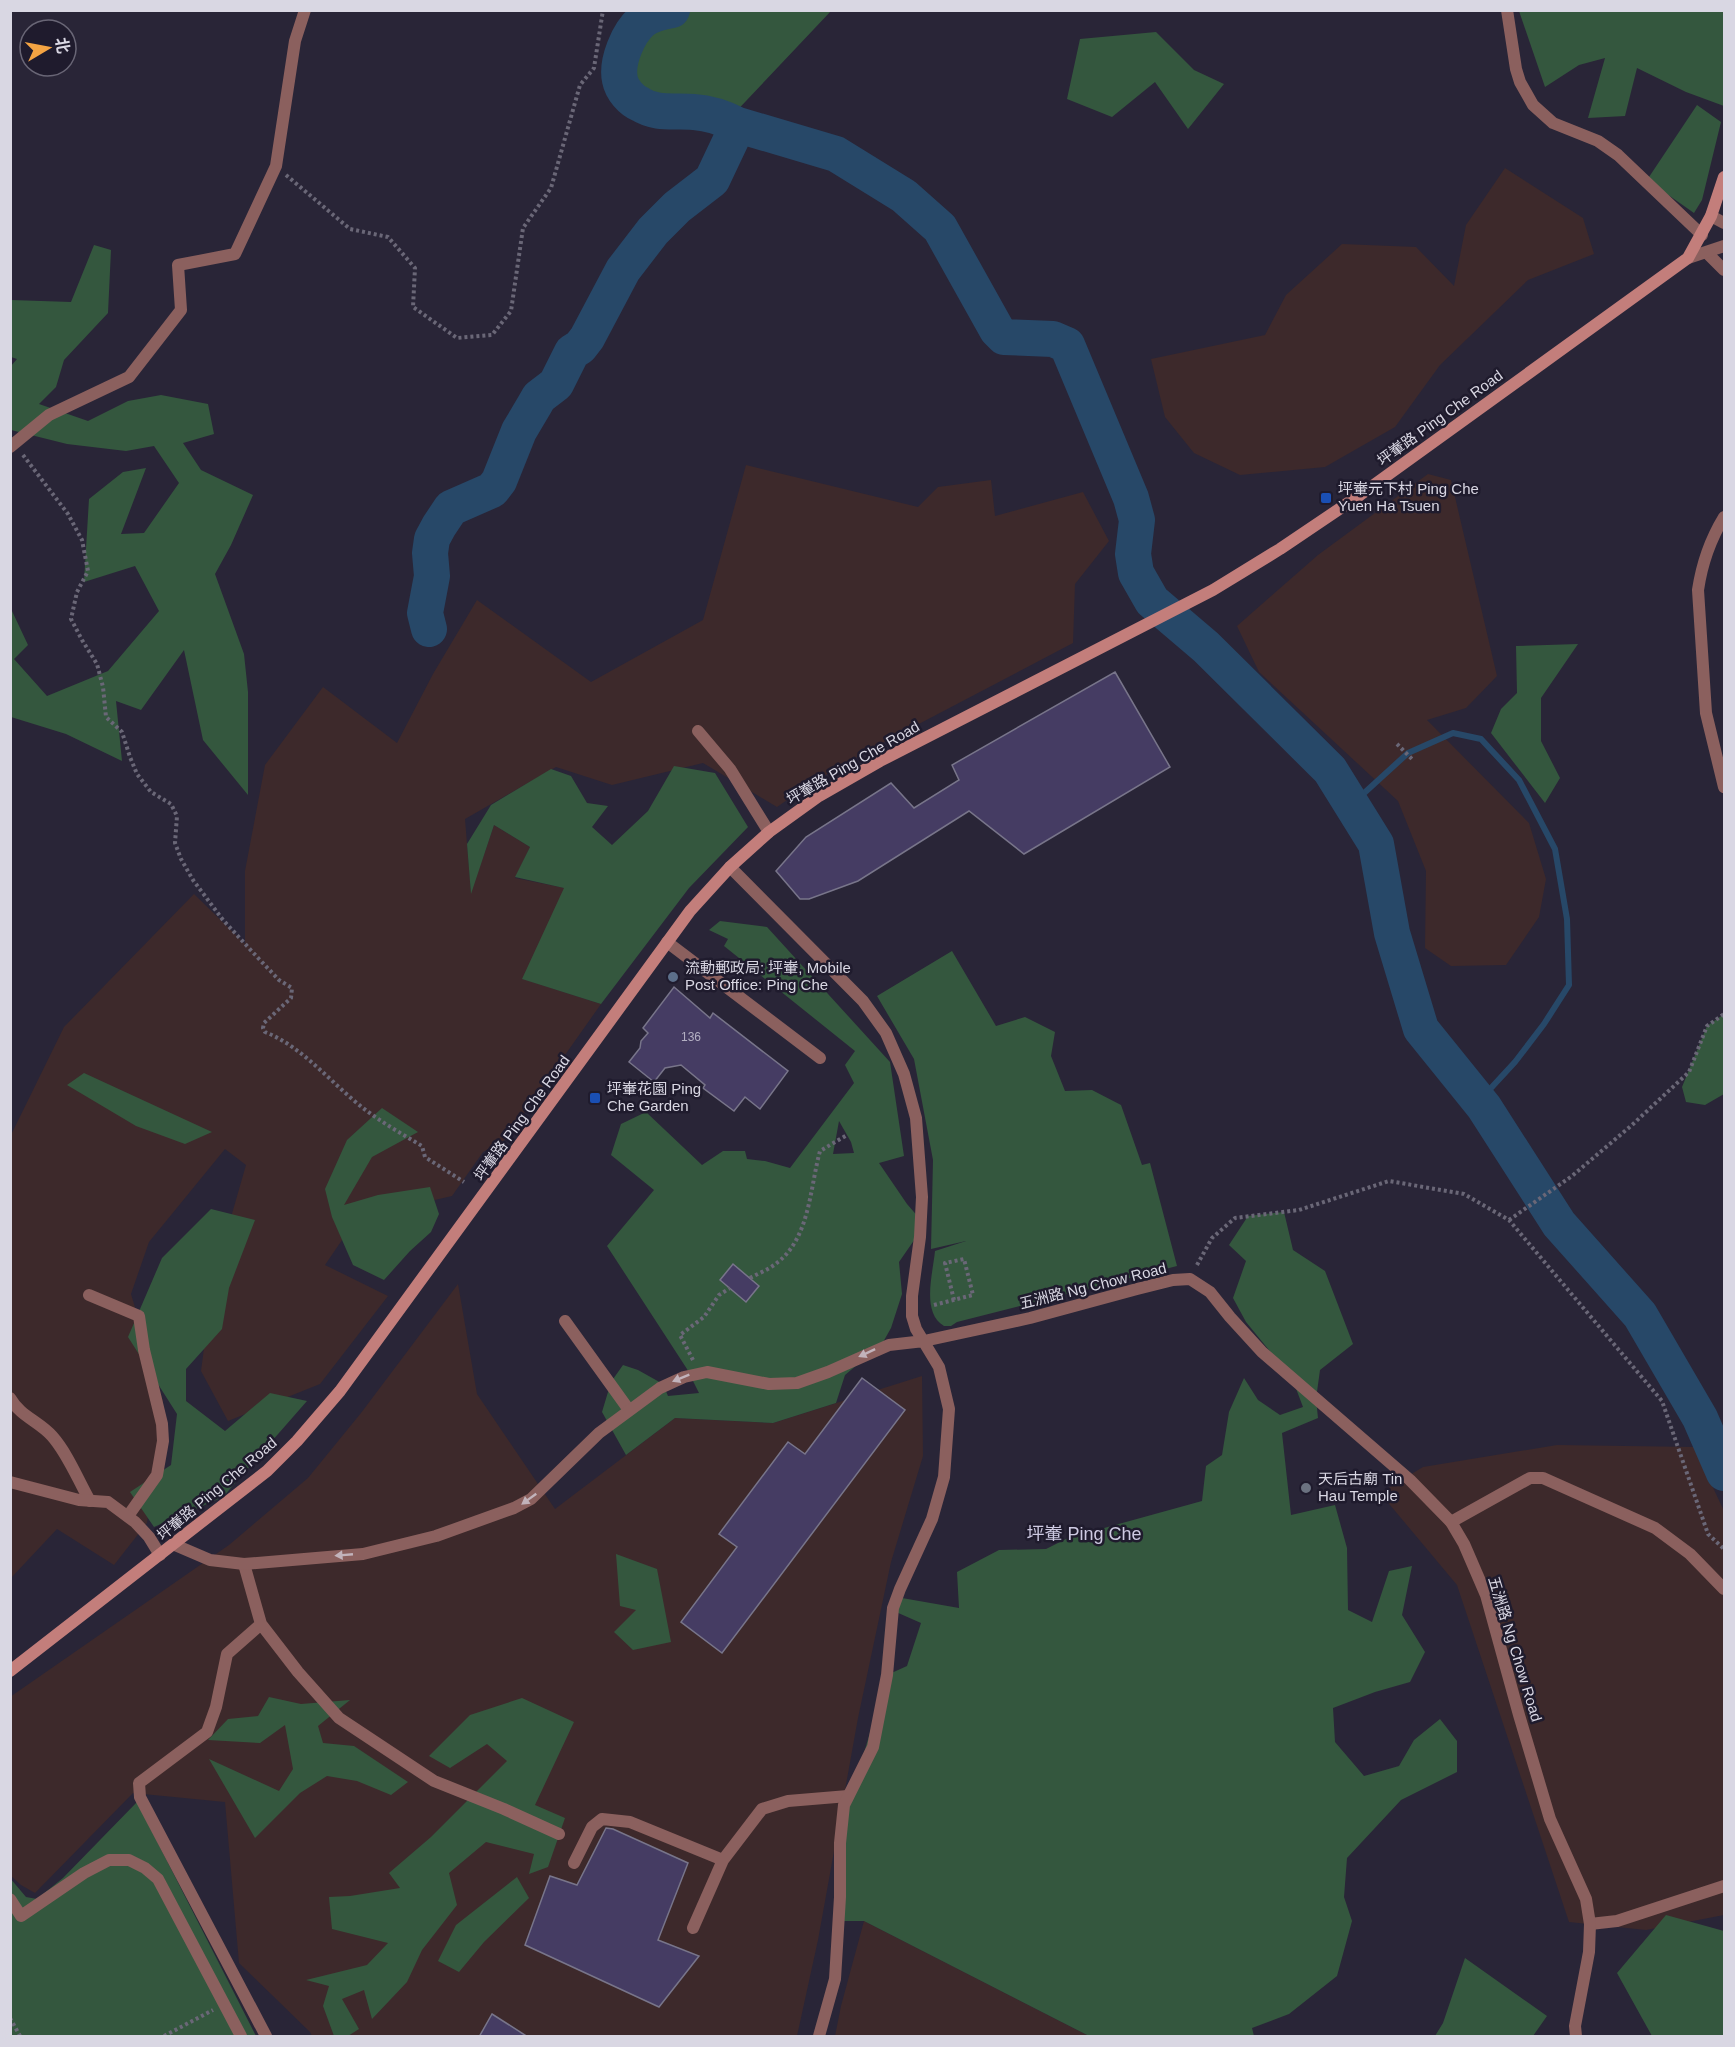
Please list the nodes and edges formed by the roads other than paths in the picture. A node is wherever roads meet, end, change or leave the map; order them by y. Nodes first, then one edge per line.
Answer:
1 (305, 10) edge
2 (1507, 10) edge
3 (1725, 177) edge
4 (1711, 216) junction
5 (1725, 223) edge
6 (1702, 235) junction
7 (1725, 246) edge
8 (1707, 253) junction
9 (1688, 258) junction
10 (1725, 270) edge
11 (12, 445) edge
12 (1725, 517) edge
13 (698, 731) dead end
14 (1725, 787) edge
15 (769, 832) junction
16 (730, 867) junction
17 (667, 942) junction
18 (820, 1058) dead end
19 (89, 1295) dead end
20 (565, 1321) dead end
21 (924, 1341) junction
22 (10, 1398) edge
23 (629, 1410) junction
24 (10, 1482) edge
25 (90, 1501) junction
26 (128, 1516) junction
27 (1451, 1522) junction
28 (175, 1545) junction
29 (160, 1555) junction
30 (244, 1564) junction
31 (1725, 1589) edge
32 (261, 1624) junction
33 (10, 1671) edge
34 (848, 1796) junction
35 (559, 1834) dead end
36 (723, 1860) junction
37 (574, 1863) dead end
38 (1725, 1886) edge
39 (10, 1899) edge
40 (1590, 1924) junction
41 (693, 1928) dead end
42 (241, 2037) edge
43 (266, 2037) edge
44 (819, 2037) edge
45 (1576, 2037) edge

1 - 11 street
2 - 6 street
3 - 4 street, 坪輋路 Ping Che Road
4 - 5 street
4 - 6 street, 坪輋路 Ping Che Road
6 - 9 street, 坪輋路 Ping Che Road
7 - 8 street
8 - 9 street
8 - 10 street
9 - 15 street, 坪輋路 Ping Che Road
12 - 14 street
13 - 15 street
15 - 16 street, 坪輋路 Ping Che Road
16 - 17 street, 坪輋路 Ping Che Road
16 - 21 street
17 - 18 street
17 - 28 street, 坪輋路 Ping Che Road
19 - 26 street
20 - 23 street
21 -> 23 street, 五洲路 Ng Chow Road
21 - 27 street, 五洲路 Ng Chow Road
21 - 34 street
22 - 25 street
23 -> 30 street, 五洲路 Ng Chow Road
24 - 25 street
25 - 26 street
26 - 29 street
27 - 31 street
27 - 40 street, 五洲路 Ng Chow Road
28 - 29 street, 坪輋路 Ping Che Road
28 - 30 street, 五洲路 Ng Chow Road
29 - 33 street, 坪輋路 Ping Che Road
30 - 32 street
32 - 35 street
32 - 43 street
34 - 36 street
34 - 44 street
36 - 37 street
36 - 41 street
38 - 40 street
39 - 42 street
40 - 45 street, 五洲路 Ng Chow Road

